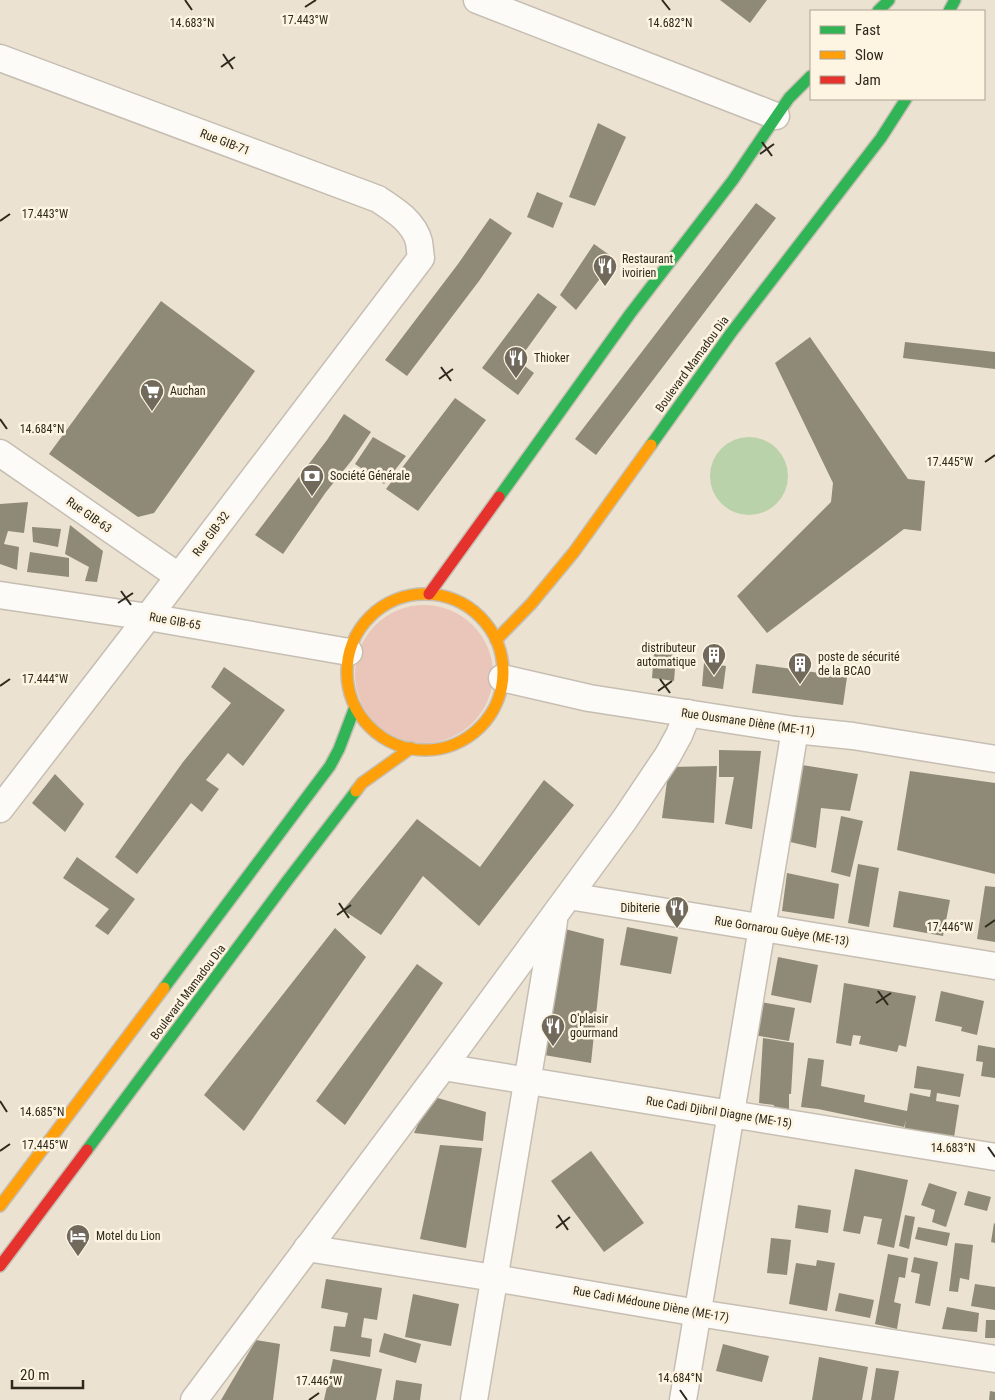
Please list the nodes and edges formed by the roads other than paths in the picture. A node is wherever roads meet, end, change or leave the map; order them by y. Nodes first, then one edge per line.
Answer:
1 (477, 0) edge
2 (889, 0) edge
3 (879, 10) edge
4 (0, 58) edge
5 (810, 77) edge
6 (905, 100) edge
7 (776, 116) junction
8 (420, 258) joint
9 (0, 453) edge
10 (178, 576) junction
11 (429, 594) junction
12 (0, 595) edge
13 (148, 616) junction
14 (496, 640) junction
15 (349, 652) junction
16 (502, 678) junction
17 (355, 707) junction
18 (688, 713) junction
19 (795, 730) junction
20 (406, 747) junction
21 (995, 759) edge
22 (0, 809) edge
23 (562, 905) junction
24 (762, 927) junction
25 (995, 966) edge
26 (443, 1067) junction
27 (528, 1081) junction
28 (731, 1114) junction
29 (995, 1157) edge
30 (0, 1206) edge
31 (307, 1248) junction
32 (0, 1266) edge
33 (494, 1278) junction
34 (698, 1313) junction
35 (995, 1359) edge
36 (194, 1400) edge
37 (474, 1400) edge
38 (683, 1400) edge

1 - 7 street
2 - 3 street
4 - 8 street, Rue GIB-71
5 - 7 street
6 - 14 street, Boulevard Mamadou Dia
7 - 11 street
8 - 10 street, Rue GIB-32
9 - 10 street, Rue GIB-63
10 - 13 street, Rue GIB-32
11 - 14 street
11 - 15 street
12 - 13 street, Rue GIB-65
13 - 15 street, Rue GIB-65
13 - 22 street, Rue GIB-32
14 - 16 street
15 - 17 street
16 - 18 street, Rue Ousmane Diène (ME-11)
16 - 20 street
17 - 20 street
17 - 30 street, Boulevard Mamadou Dia
18 - 19 street, Rue Ousmane Diène (ME-11)
18 - 23 street
19 - 21 street, Rue Ousmane Diène (ME-11)
19 - 24 street
20 - 32 street, Boulevard Mamadou Dia
23 - 24 street, Rue Gornarou Guèye (ME-13)
23 - 26 street
23 - 27 street
24 - 25 street, Rue Gornarou Guèye (ME-13)
24 - 28 street
26 - 27 street, Rue Cadi Djibril Diagne (ME-15)
26 - 31 street
27 - 28 street, Rue Cadi Djibril Diagne (ME-15)
27 - 33 street
28 - 29 street, Rue Cadi Djibril Diagne (ME-15)
28 - 34 street
31 - 33 street, Rue Cadi Médoune Diène (ME-17)
31 - 36 street
33 - 34 street, Rue Cadi Médoune Diène (ME-17)
33 - 37 street
34 - 35 street, Rue Cadi Médoune Diène (ME-17)
34 - 38 street

